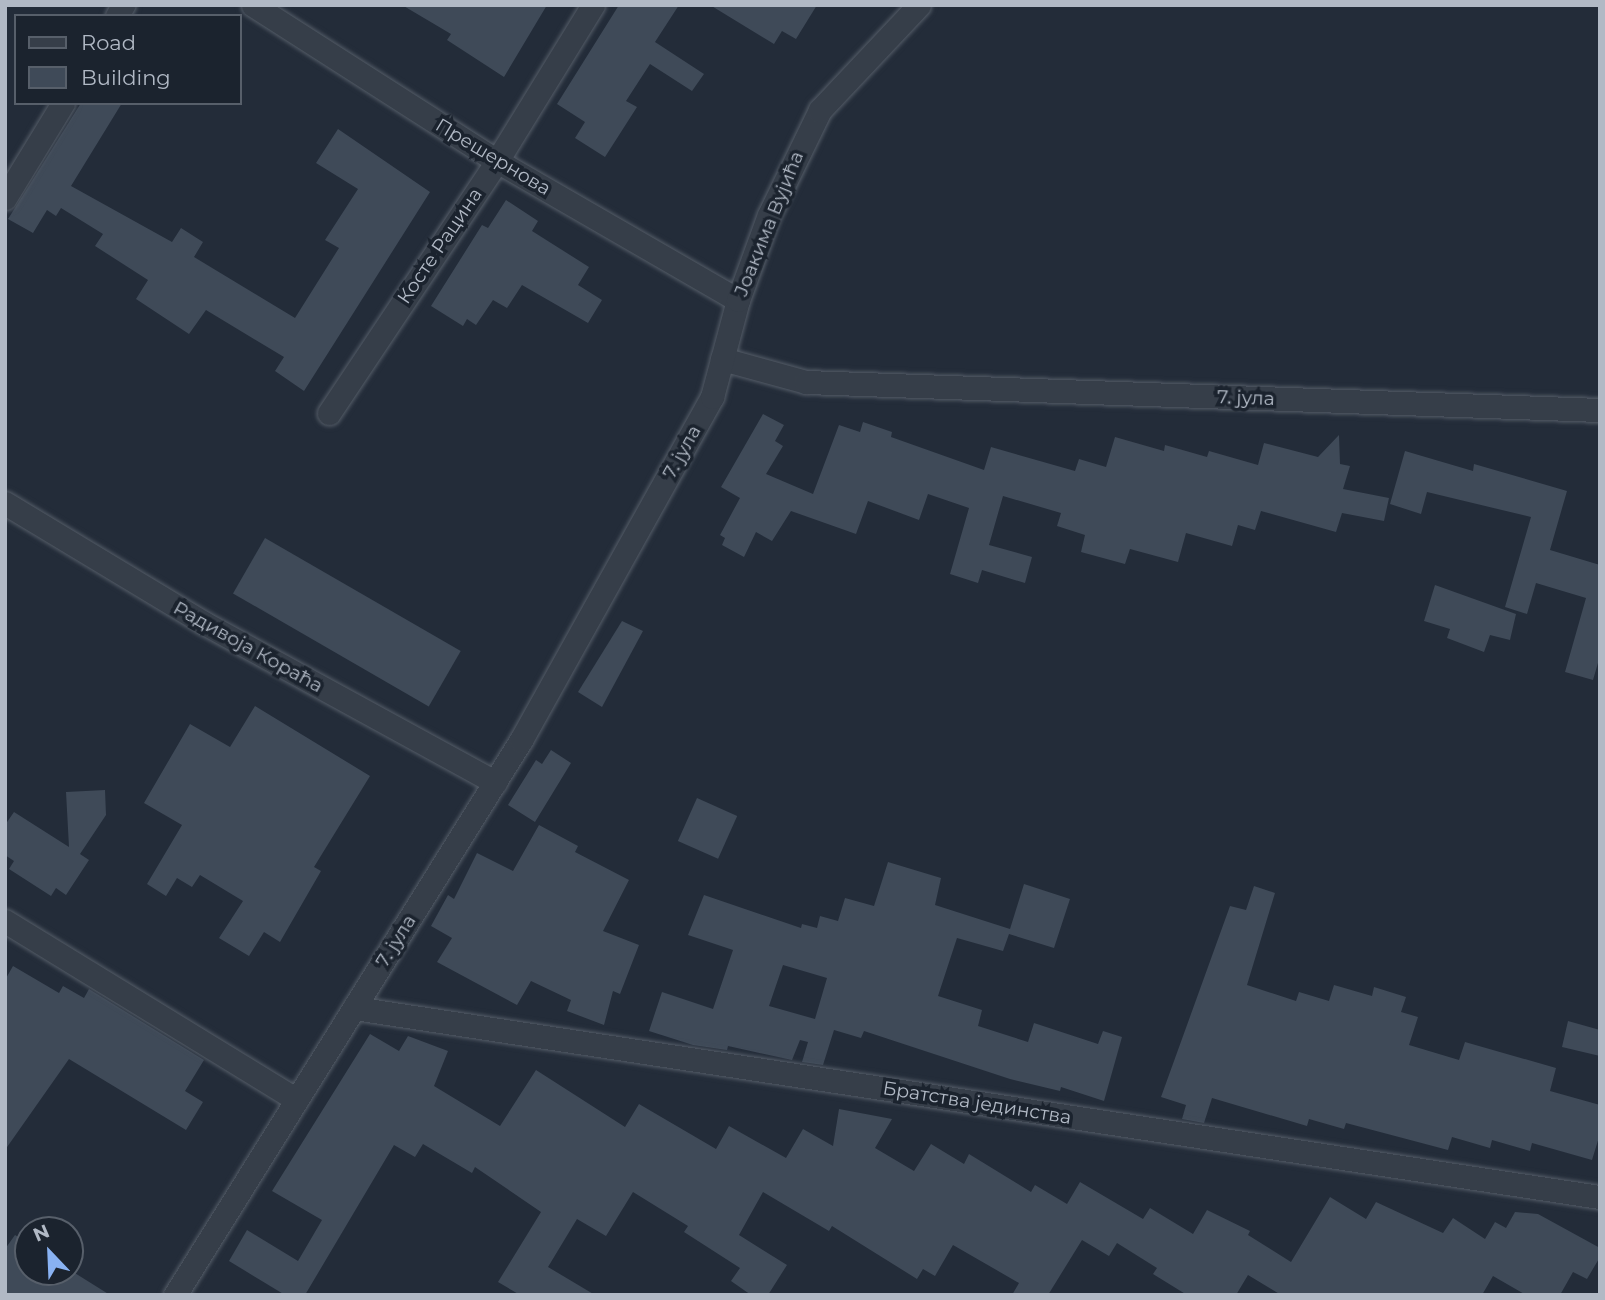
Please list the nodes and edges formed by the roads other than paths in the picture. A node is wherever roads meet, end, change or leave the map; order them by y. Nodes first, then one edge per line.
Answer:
1 (253, 5) edge
2 (593, 5) edge
3 (919, 5) edge
4 (62, 105) edge
5 (496, 161) junction
6 (5, 198) edge
7 (738, 300) junction
8 (722, 359) junction
9 (1600, 411) edge
10 (329, 413) dead end
11 (5, 503) edge
12 (495, 782) junction
13 (5, 921) edge
14 (354, 1008) junction
15 (297, 1100) junction
16 (1600, 1196) edge
17 (175, 1295) edge

1 - 5 street, Прешернова
2 - 5 street, Косте Рацина
3 - 7 street, Јоакима Вујића
4 - 6 street
5 - 7 street, Прешернова
5 - 10 street, Косте Рацина
7 - 8 street, Јоакима Вујића
8 - 9 street, 7. јула
8 - 12 street, 7. јула
11 - 12 street, Радивоја Кораћа
12 - 14 street, 7. јула
13 - 15 street
14 - 15 street, 7. јула
14 - 16 street, Братства јединства
15 - 17 street, 7. јула

